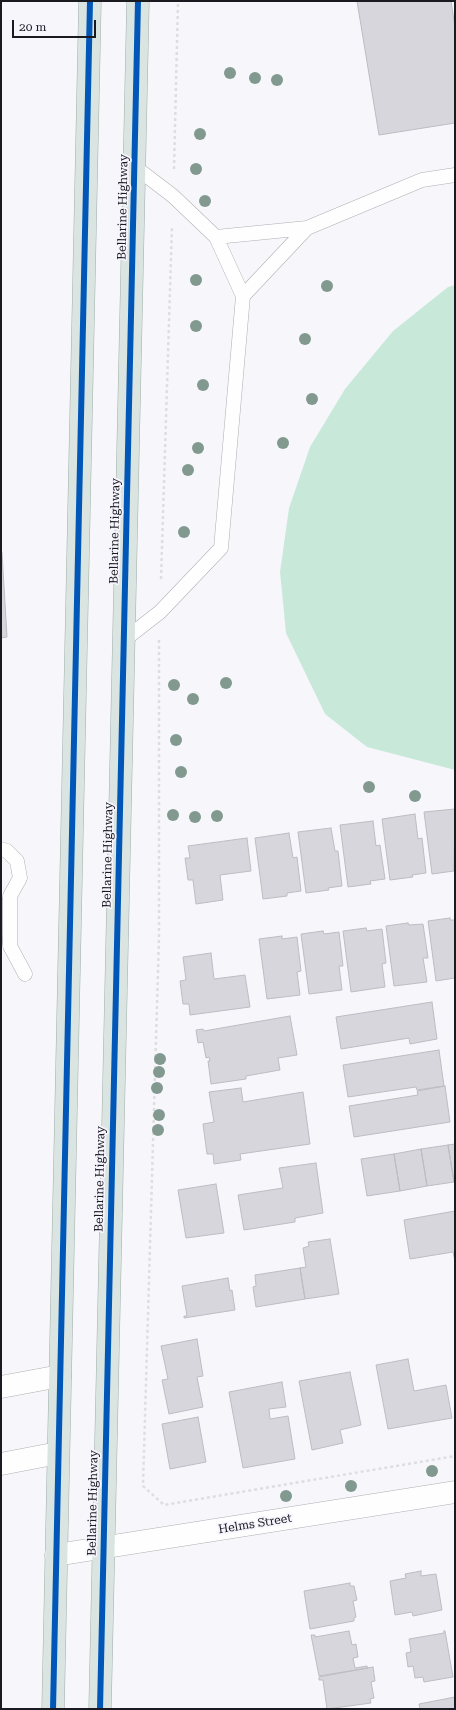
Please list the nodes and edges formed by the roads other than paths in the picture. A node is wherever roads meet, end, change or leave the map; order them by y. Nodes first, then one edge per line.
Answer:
1 (90, 1) edge
2 (138, 1) edge
3 (134, 167) junction
4 (455, 175) edge
5 (307, 228) junction
6 (216, 238) junction
7 (243, 296) junction
8 (124, 640) junction
9 (1, 849) edge
10 (25, 974) dead end
11 (60, 1376) junction
12 (1, 1387) edge
13 (58, 1453) junction
14 (1, 1464) edge
15 (455, 1492) edge
16 (103, 1548) junction
17 (56, 1555) junction
18 (53, 1709) edge
19 (100, 1709) edge

1 - 11 highway
2 - 3 highway, Bellarine Highway
3 - 6 lane
3 - 8 highway, Bellarine Highway
4 - 5 lane
5 - 6 lane
5 - 7 lane
6 - 7 lane
7 - 8 lane
8 - 16 highway, Bellarine Highway
9 - 10 lane
11 - 12 street
11 - 13 highway
13 - 14 street
13 - 17 highway
15 - 16 street, Helms Street
16 - 17 street, Helms Street
16 - 19 highway, Bellarine Highway
17 - 18 highway

